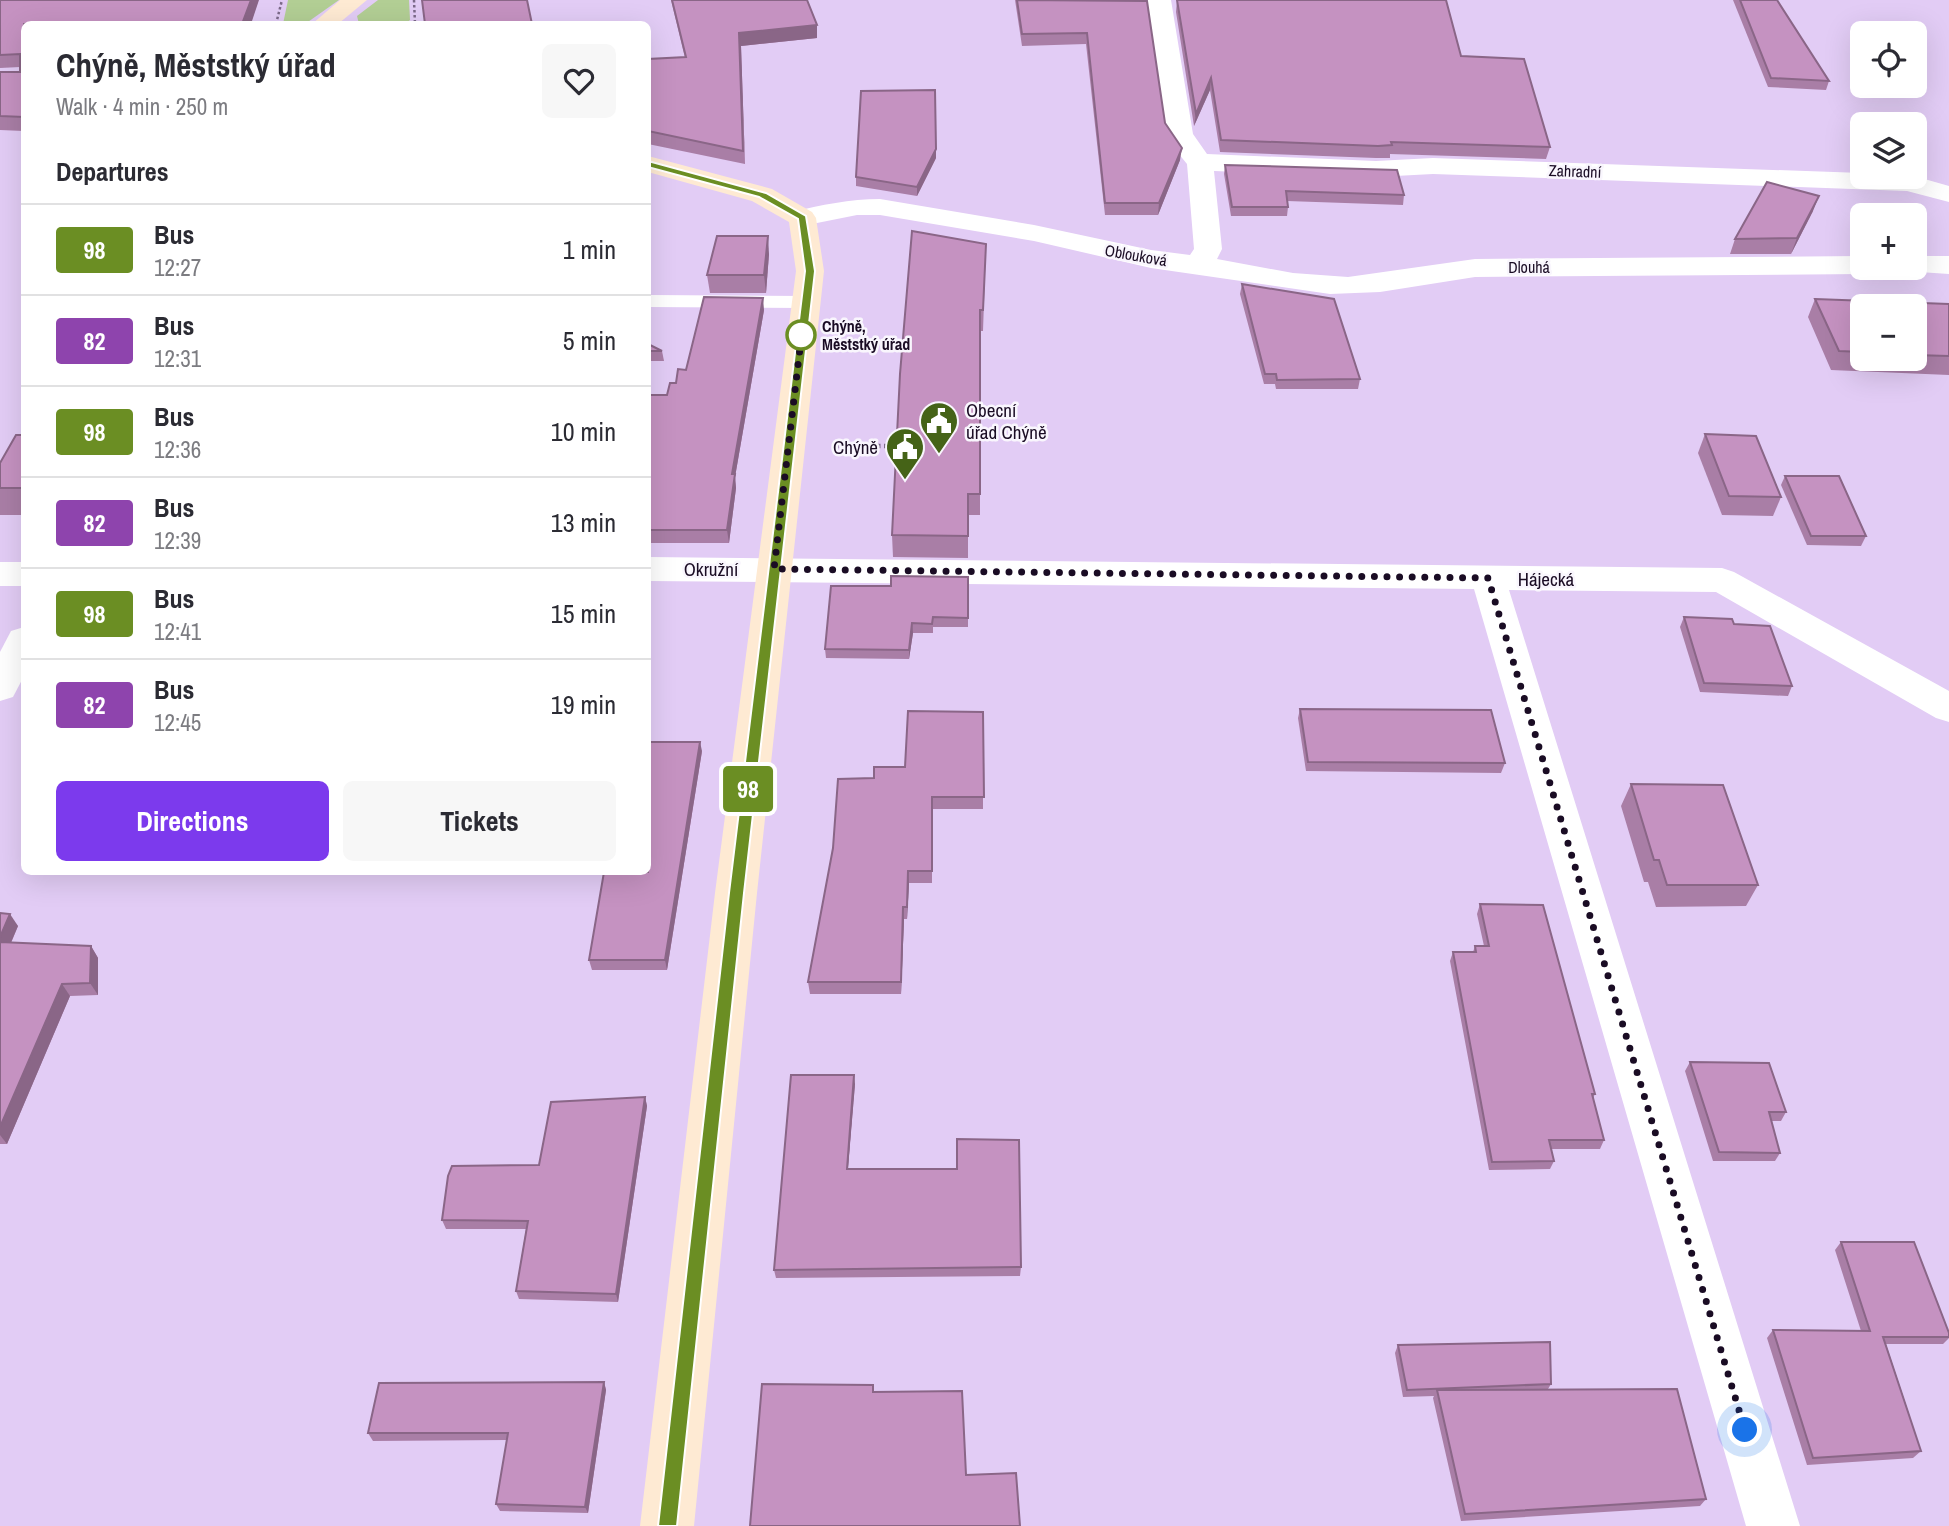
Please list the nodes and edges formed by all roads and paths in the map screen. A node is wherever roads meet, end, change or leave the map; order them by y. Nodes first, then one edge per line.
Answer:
1 (282, 0) edge
2 (355, 0) edge
3 (414, 0) edge
4 (1160, 0) edge
5 (277, 21) edge
6 (328, 21) edge
7 (415, 21) edge
8 (1200, 162) junction
9 (651, 165) edge
10 (1949, 194) edge
11 (802, 218) junction
12 (1199, 265) junction
13 (1850, 265) edge
14 (1927, 265) edge
15 (1949, 265) edge
16 (651, 301) edge
17 (806, 302) junction
18 (789, 446) junction
19 (894, 446) edge
20 (651, 569) edge
21 (774, 569) junction
22 (0, 574) edge
23 (21, 574) edge
24 (1488, 578) junction
25 (21, 646) edge
26 (0, 688) edge
27 (1949, 708) edge
28 (667, 1526) edge
29 (1773, 1526) edge

1 - 5 path
2 - 6 street
3 - 7 path
4 - 8 street
8 - 10 street, Zahradní
8 - 12 street
9 - 11 street
11 - 12 street, Oblouková
11 - 17 street
12 - 13 street, Dlouhá
14 - 15 street
16 - 17 lane
17 - 18 street
18 - 19 path
18 - 21 street
20 - 21 street, Okružní
21 - 24 street, Hájecká
21 - 28 street
22 - 23 street
24 - 27 street, Hájecká
24 - 29 street
25 - 26 street

